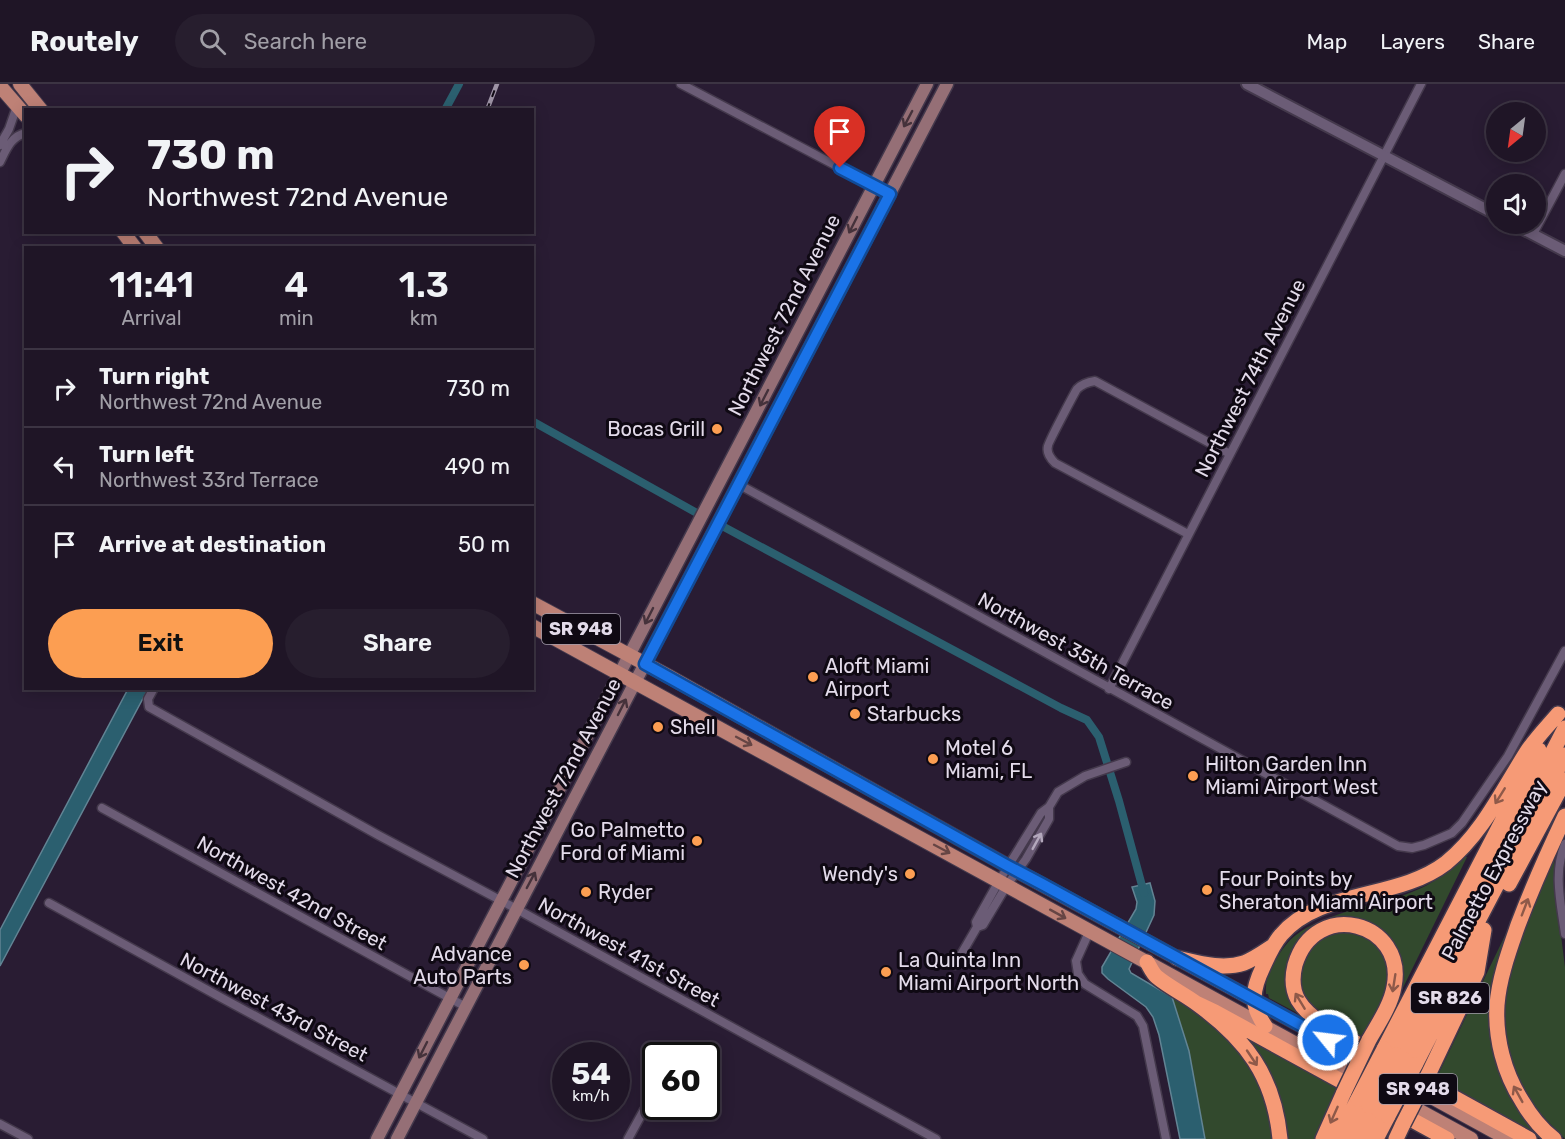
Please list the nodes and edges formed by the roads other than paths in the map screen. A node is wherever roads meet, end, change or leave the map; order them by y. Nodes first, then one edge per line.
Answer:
1 (20, 84) edge
2 (681, 84) edge
3 (927, 84) edge
4 (947, 84) edge
5 (1247, 84) edge
6 (1421, 84) edge
7 (0, 86) edge
8 (39, 108) edge
9 (21, 111) edge
10 (24, 133) edge
11 (0, 145) edge
12 (912, 152) junction
13 (890, 154) junction
14 (1384, 155) junction
15 (0, 162) edge
16 (1565, 174) edge
17 (874, 185) junction
18 (890, 194) junction
19 (1486, 209) edge
20 (1546, 210) edge
21 (147, 234) edge
22 (1533, 234) edge
23 (156, 246) edge
24 (1565, 251) edge
25 (802, 324) junction
26 (818, 331) junction
27 (1230, 454) junction
28 (738, 484) junction
29 (1188, 534) junction
30 (534, 604) edge
31 (534, 627) edge
32 (1565, 651) edge
33 (629, 656) junction
34 (645, 664) junction
35 (619, 673) junction
36 (635, 681) junction
37 (1109, 688) junction
38 (153, 690) edge
39 (1565, 700) edge
40 (1557, 714) junction
41 (1565, 728) edge
42 (1565, 755) edge
43 (1122, 763) dead end
44 (1565, 780) edge
45 (102, 808) dead end
46 (1565, 816) edge
47 (920, 817) junction
48 (912, 833) junction
49 (1565, 844) edge
50 (1013, 869) junction
51 (1003, 883) junction
52 (500, 900) junction
53 (49, 903) dead end
54 (516, 909) junction
55 (1090, 930) junction
56 (1565, 934) edge
57 (1273, 946) junction
58 (1178, 958) junction
59 (1147, 962) junction
60 (955, 965) dead end
61 (450, 998) junction
62 (1254, 1000) junction
63 (1196, 1003) junction
64 (466, 1006) junction
65 (1265, 1026) junction
66 (1406, 1060) junction
67 (401, 1094) junction
68 (416, 1102) junction
69 (1368, 1105) junction
70 (642, 1114) edge
71 (0, 1124) edge
72 (28, 1139) edge
73 (377, 1139) edge
74 (397, 1139) edge
75 (483, 1139) edge
76 (628, 1139) edge
77 (936, 1139) edge
78 (1166, 1139) edge
79 (1280, 1139) edge
80 (1323, 1139) edge
81 (1337, 1139) edge
82 (1352, 1139) edge
83 (1364, 1139) edge
84 (1376, 1139) edge
85 (1396, 1139) edge
86 (1447, 1139) edge
87 (1471, 1139) edge
88 (1508, 1139) edge
89 (1529, 1139) edge
90 (1554, 1139) edge

1 - 8 main road
2 - 17 street
3 -> 13 main road, Northwest 72nd Avenue
4 - 12 main road, Northwest 72nd Avenue
5 - 14 street
6 - 14 street, Northwest 74th Avenue
7 - 9 main road
9 - 11 street
10 - 15 street
12 - 13 main road
12 - 18 main road, Northwest 72nd Avenue
13 - 17 main road, Northwest 72nd Avenue
14 - 19 street
14 - 27 street, Northwest 74th Avenue
16 - 20 street
17 - 18 street
17 -> 25 main road, Northwest 72nd Avenue
18 - 26 main road, Northwest 72nd Avenue
21 - 23 main road
22 - 24 street
25 - 26 main road
25 -> 33 main road, Northwest 72nd Avenue
26 - 28 main road, Northwest 72nd Avenue
27 - 29 street, Northwest 74th Avenue
27 - 29 street
28 - 34 main road, Northwest 72nd Avenue
28 - 37 street, Northwest 35th Terrace
29 - 37 street, Northwest 74th Avenue
30 - 33 main road, SR 948
31 - 35 main road, SR 948
32 - 37 street, Northwest 35th Terrace
33 - 34 main road, SR 948
33 - 35 main road, Northwest 72nd Avenue
34 - 36 main road, Northwest 72nd Avenue
34 - 47 main road, SR 948
35 - 36 main road, SR 948
35 - 52 main road, Northwest 72nd Avenue
36 -> 48 main road, SR 948
54 -> 36 main road, Northwest 72nd Avenue
38 - 52 street, Northwest 41st Street
39 - 40 highway, Palmetto Expressway / SR 826
40 -> 57 highway
40 - 66 highway, Palmetto Expressway / SR 826
41 - 66 highway
42 - 66 highway
43 - 50 street
44 - 66 highway, Palmetto Expressway
45 - 61 street, Northwest 42nd Street
90 -> 46 highway
47 - 48 main road
47 - 50 main road, SR 948
48 -> 51 main road, SR 948
49 - 56 street
50 - 51 street
50 - 58 main road, SR 948
51 -> 55 main road, SR 948
51 - 60 street
52 - 54 street, Northwest 41st Street
52 - 61 main road, Northwest 72nd Avenue
53 - 67 street, Northwest 43rd Street
54 - 64 main road, Northwest 72nd Avenue
54 - 77 street, Northwest 41st Street
55 - 59 main road, SR 948
55 - 78 street
57 - 58 highway
57 - 62 highway
58 - 62 main road, SR 948
59 - 63 highway
59 - 65 main road
61 - 64 street, Northwest 42nd Street
61 -> 67 main road, Northwest 72nd Avenue
62 - 65 highway
62 - 88 main road, SR 948
63 -> 79 highway
63 - 86 highway
64 - 68 main road, Northwest 72nd Avenue
65 - 87 main road
66 - 69 highway, Palmetto Expressway / SR 826, bridge
66 - 69 highway, Palmetto Expressway / SR 826, bridge
66 - 85 highway, bridge
67 - 68 street, Northwest 43rd Street
67 - 73 main road, Northwest 72nd Avenue
68 - 74 main road, Northwest 72nd Avenue
68 - 75 street, Northwest 43rd Street
69 -> 80 highway
69 - 81 highway, Palmetto Expressway / SR 826
69 - 82 highway
69 - 83 highway
69 - 84 highway, Palmetto Expressway / SR 826
89 -> 69 highway, bridge
70 - 76 street
71 - 72 street

